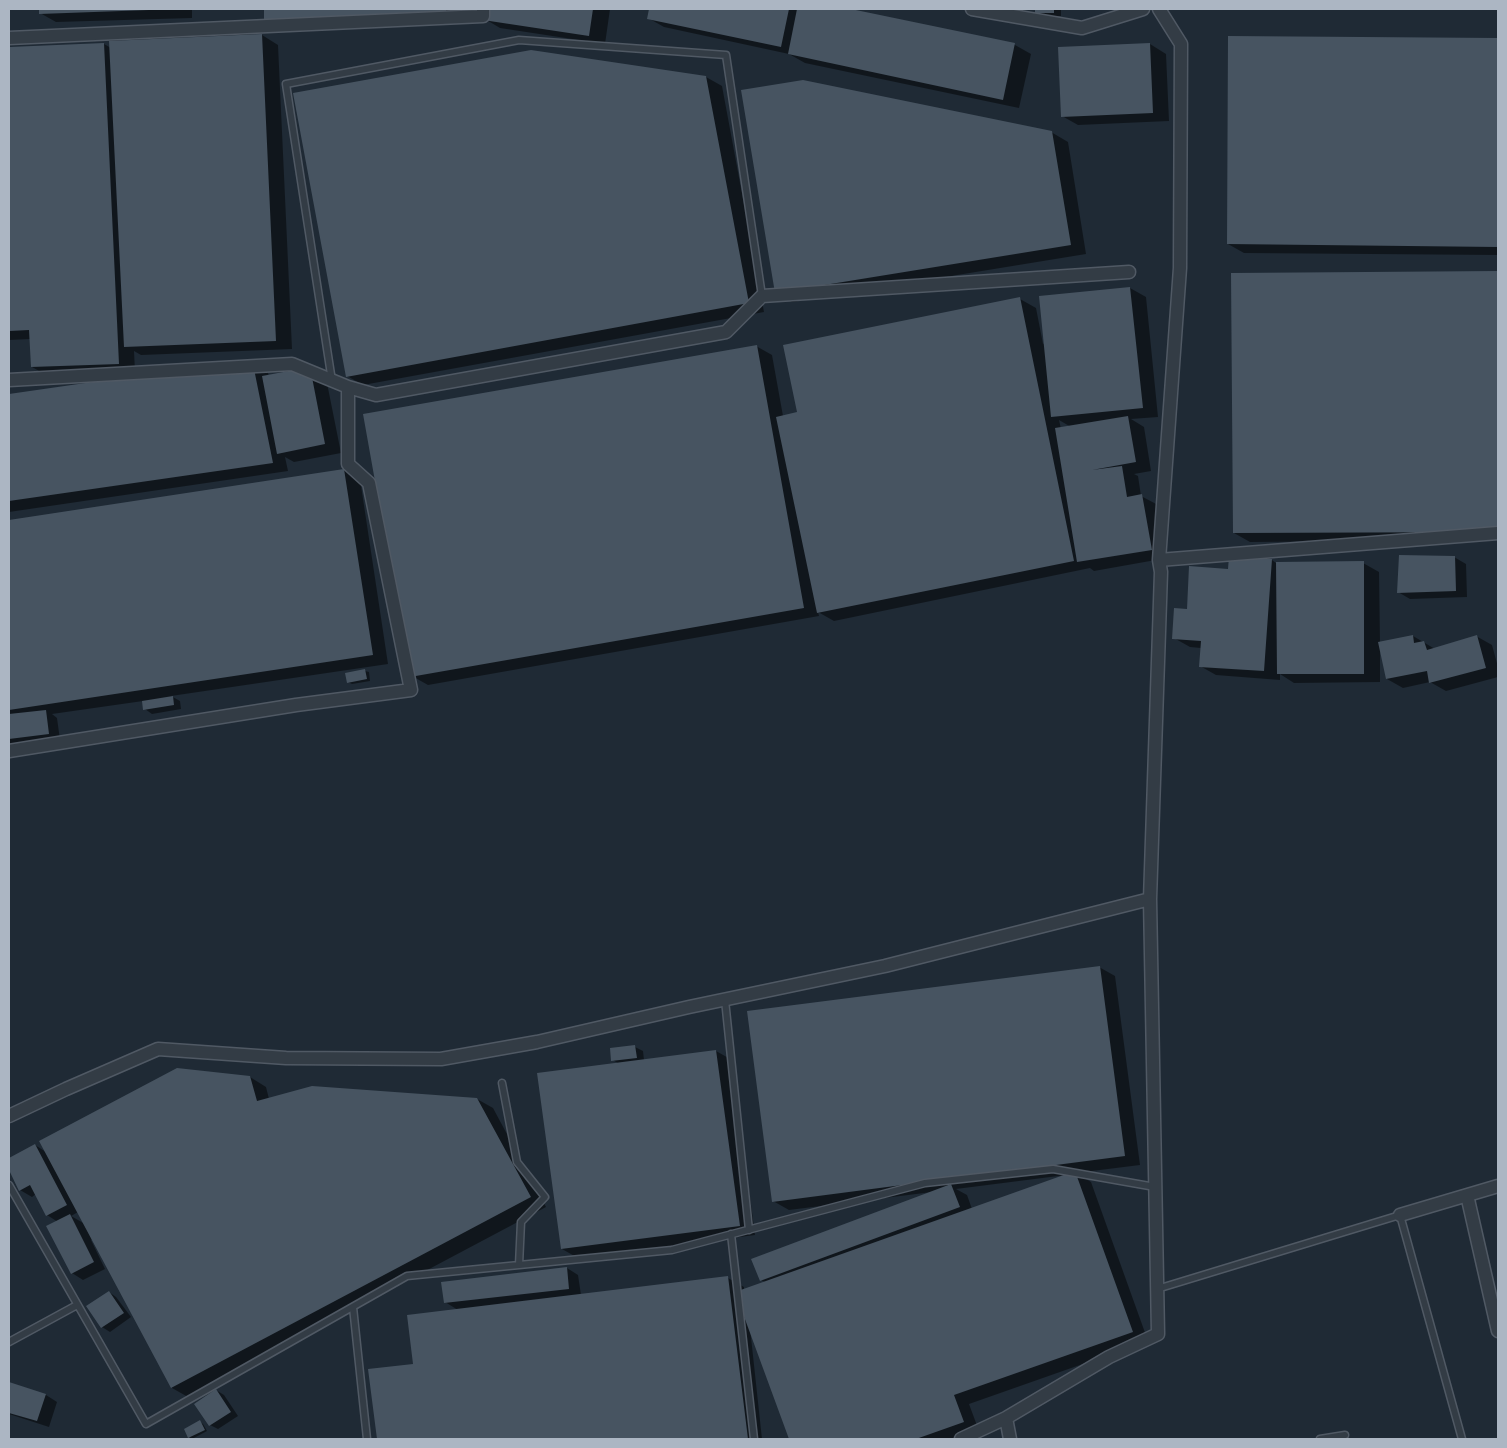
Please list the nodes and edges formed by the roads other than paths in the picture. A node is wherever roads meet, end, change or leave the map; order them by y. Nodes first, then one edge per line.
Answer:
1 (483, 9) edge
2 (972, 9) edge
3 (1143, 9) edge
4 (1159, 9) edge
5 (9, 38) edge
6 (1129, 272) dead end
7 (762, 296) junction
8 (9, 380) edge
9 (332, 381) junction
10 (348, 387) junction
11 (1498, 534) edge
12 (1159, 560) junction
13 (9, 751) edge
14 (1150, 899) junction
15 (725, 1000) junction
16 (502, 1083) dead end
17 (9, 1116) edge
18 (9, 1186) edge
19 (1498, 1186) edge
20 (1155, 1187) junction
21 (1467, 1195) junction
22 (1400, 1214) junction
23 (749, 1230) junction
24 (731, 1234) junction
25 (519, 1265) junction
26 (1157, 1289) junction
27 (77, 1305) junction
28 (353, 1307) junction
29 (1498, 1331) edge
30 (9, 1342) edge
31 (1006, 1418) junction
32 (1344, 1435) dead end
33 (367, 1439) edge
34 (754, 1439) edge
35 (961, 1439) edge
36 (1010, 1439) edge
37 (1320, 1439) edge
38 (1462, 1439) edge

1 - 5 street
2 - 3 street
4 - 12 street
6 - 7 street
7 - 9 lane
7 - 10 street
8 - 9 street
9 - 10 street
10 - 13 street
11 - 12 street
12 - 14 street
14 - 15 street
14 - 20 street
15 - 17 street
15 - 23 lane
16 - 25 lane
18 - 27 lane
19 - 21 street
20 - 23 lane
20 - 26 street
21 - 22 street
21 - 29 street
22 - 26 lane
22 - 38 lane
23 - 24 lane
24 - 25 lane
24 - 34 lane
25 - 28 lane
26 - 31 street
27 - 28 lane
27 - 30 lane
28 - 33 lane
31 - 35 street
31 - 36 street
32 - 37 lane

